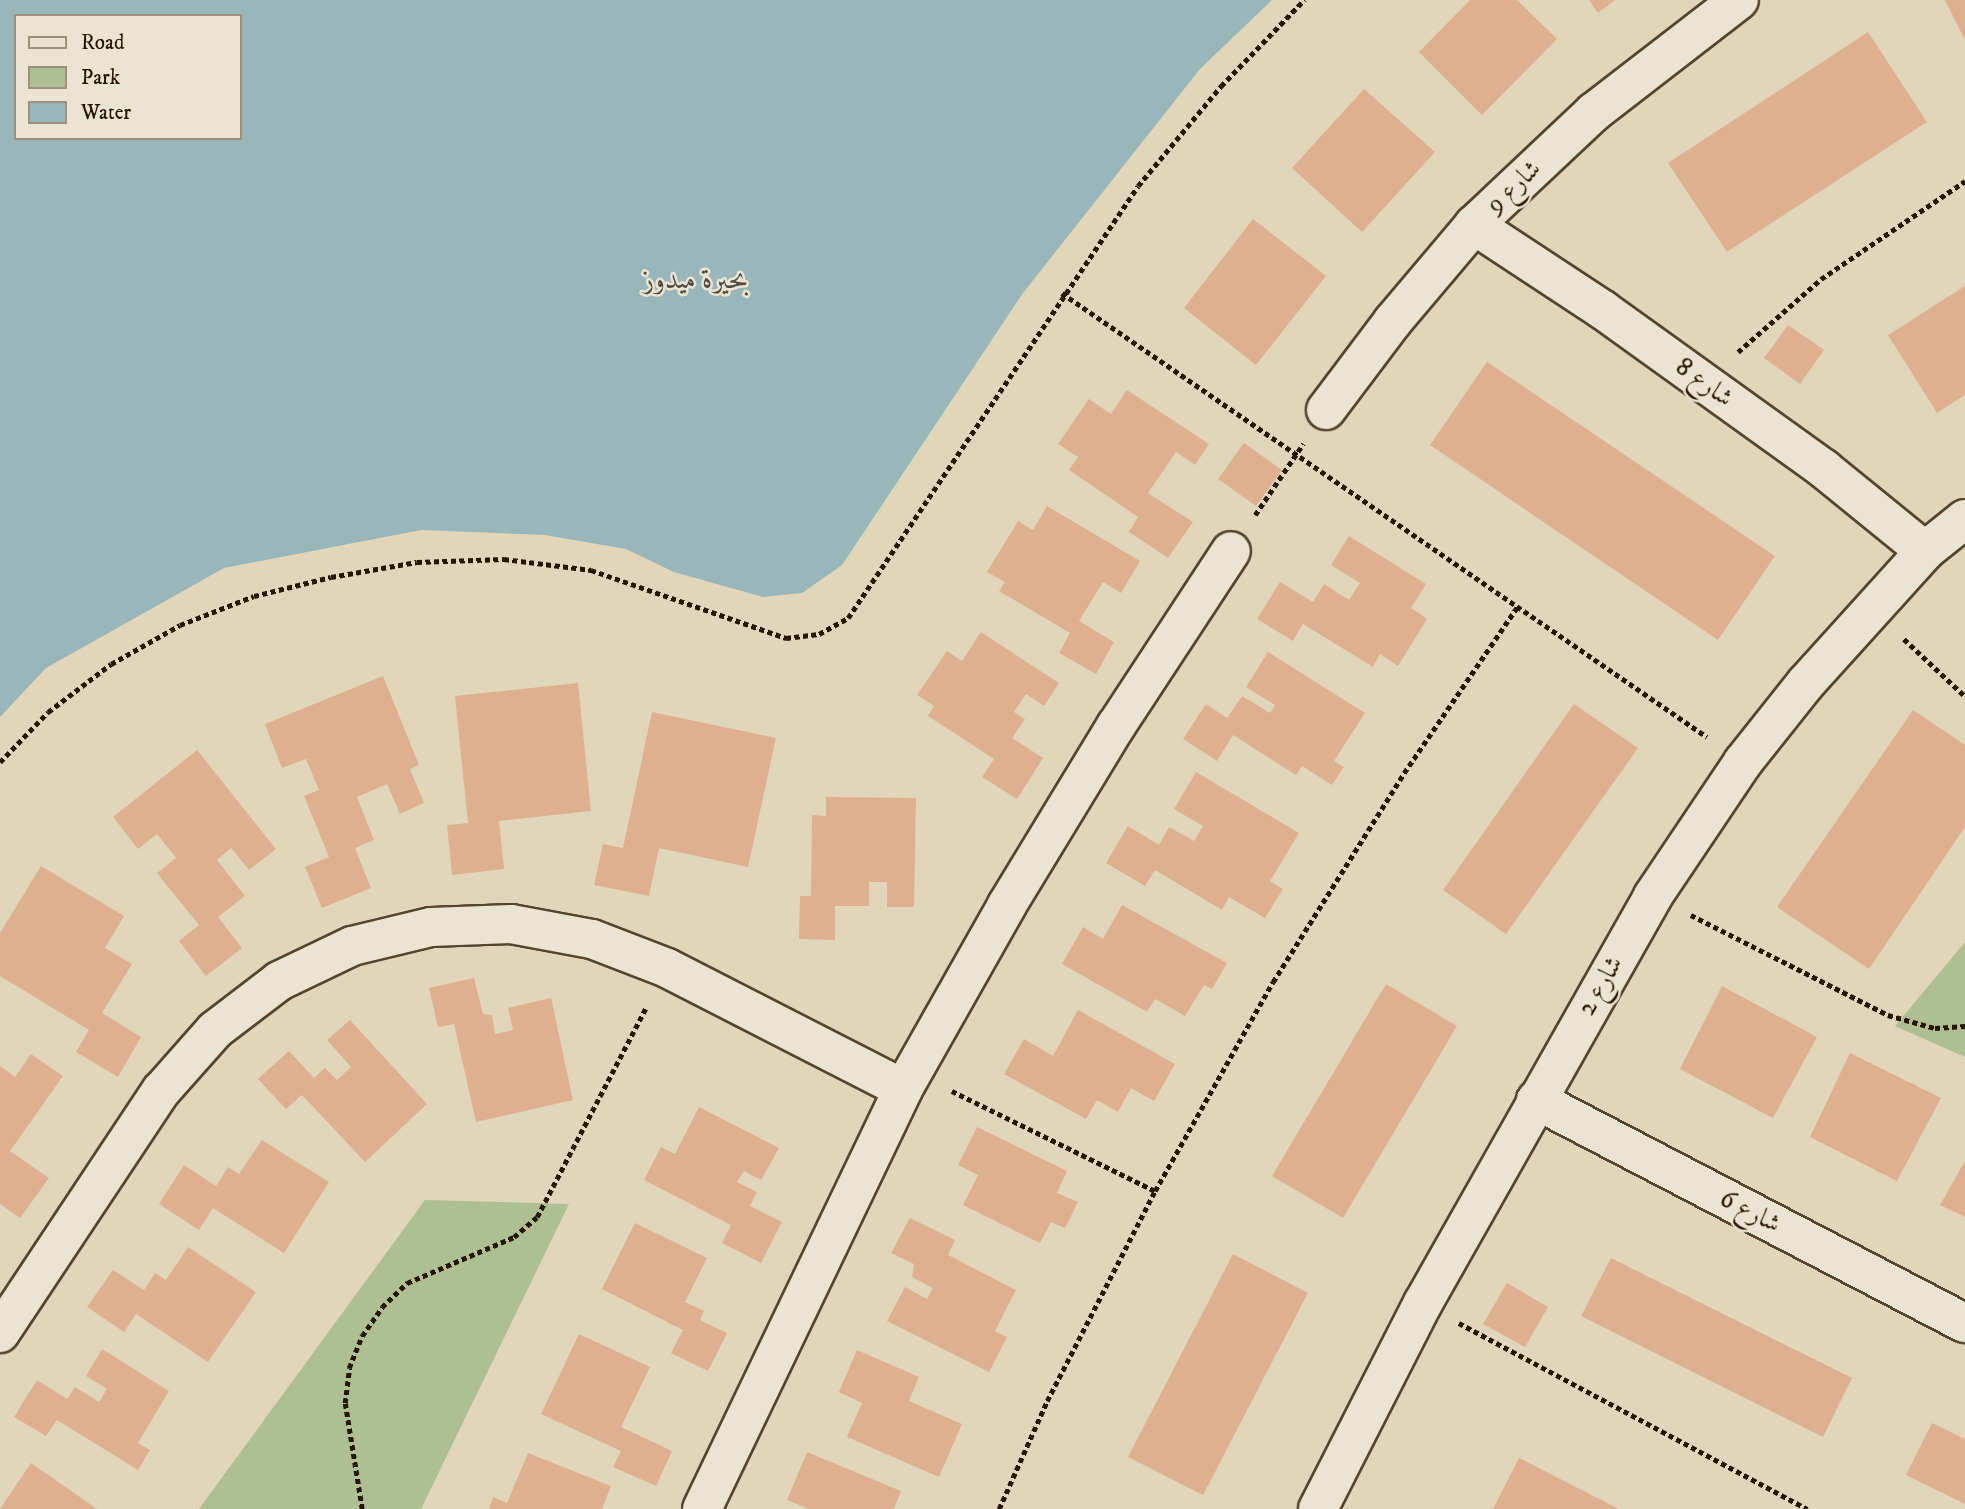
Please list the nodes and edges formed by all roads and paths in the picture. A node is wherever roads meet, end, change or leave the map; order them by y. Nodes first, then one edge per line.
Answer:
1 (1304, 0) edge
2 (1739, 0) edge
3 (1965, 181) edge
4 (1474, 225) junction
5 (1062, 293) junction
6 (1704, 383) junction
7 (1326, 410) joint
8 (1297, 453) junction
9 (1965, 519) edge
10 (1231, 551) joint
11 (1925, 551) junction
12 (1518, 606) junction
13 (1870, 607) junction
14 (1965, 695) edge
15 (0, 762) edge
16 (1743, 762) junction
17 (1653, 896) junction
18 (667, 968) junction
19 (1965, 1026) edge
20 (903, 1088) junction
21 (1536, 1100) junction
22 (1155, 1191) junction
23 (1423, 1303) junction
24 (1965, 1324) edge
25 (0, 1333) edge
26 (362, 1509) edge
27 (702, 1509) edge
28 (999, 1509) edge
29 (1318, 1509) edge
30 (1808, 1509) edge

1 - 5 path
2 - 4 street, شارع 9
3 - 6 path
4 - 6 street, شارع 8
4 - 7 street, شارع 9
5 - 8 path
5 - 15 path
6 - 11 street, شارع 8
7 - 8 path
8 - 10 path
8 - 12 path
9 - 11 street, شارع 2
10 - 20 street
11 - 13 street, شارع 2
12 - 16 path
12 - 22 path
13 - 14 path
13 - 16 street, شارع 2
16 - 17 street, شارع 2
17 - 19 path
17 - 21 street, شارع 2
18 - 20 street
18 - 25 street
18 - 26 path
20 - 22 path
20 - 27 street
21 - 23 street, شارع 2
21 - 24 street, شارع 6
22 - 28 path
23 - 29 street, شارع 2
23 - 30 path

